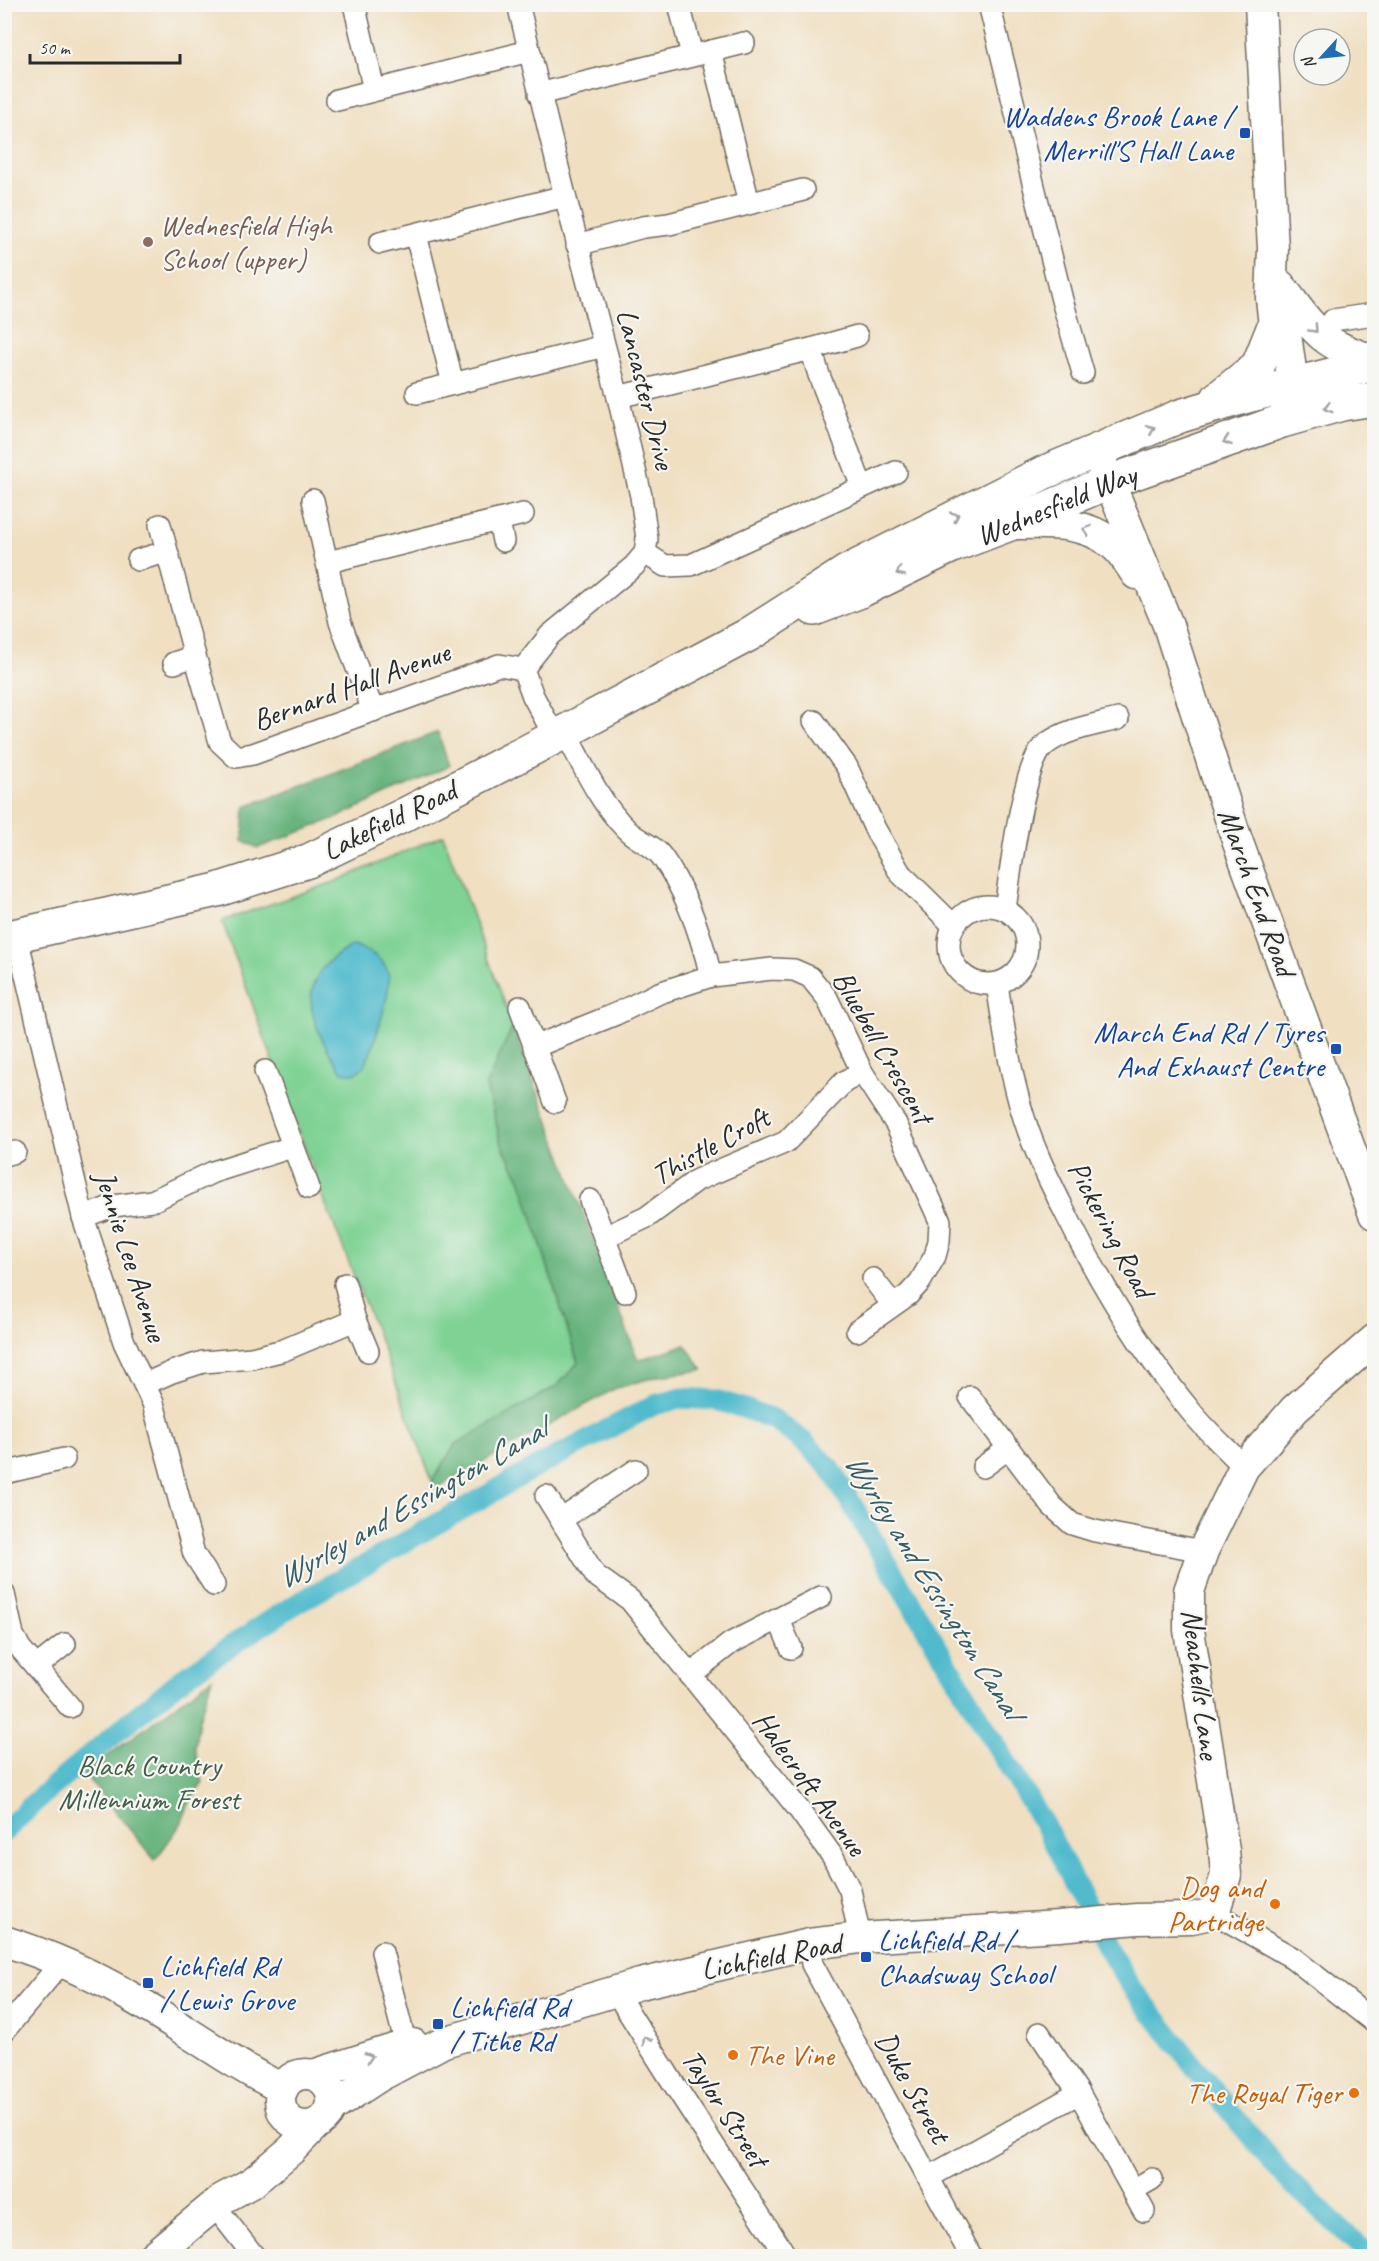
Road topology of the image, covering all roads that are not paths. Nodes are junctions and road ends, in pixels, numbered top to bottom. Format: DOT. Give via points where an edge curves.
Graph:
graph roads {
  1 [pos="354,4"];
  2 [pos="518,4"];
  3 [pos="679,4"];
  4 [pos="989,4"];
  5 [pos="1260,4"];
  6 [pos="744,43"];
  7 [pos="529,51"];
  8 [pos="702,53"];
  9 [pos="374,90"];
  10 [pos="540,94"];
  11 [pos="337,100"];
  12 [pos="803,190"];
  13 [pos="565,196"];
  14 [pos="749,202"];
  15 [pos="416,235"];
  16 [pos="380,243"];
  17 [pos="578,245"];
  18 [pos="1273,249"];
  19 [pos="1278,283"];
  20 [pos="1374,314"];
  21 [pos="1332,320"];
  22 [pos="1274,326"];
  23 [pos="857,336"];
  24 [pos="604,346"];
  25 [pos="811,349"];
  26 [pos="1085,360"];
  27 [pos="1374,362"];
  28 [pos="453,384"];
  29 [pos="1281,387"];
  30 [pos="417,393"];
  31 [pos="618,397"];
  32 [pos="1374,399"];
  33 [pos="1205,408"];
  34 [pos="1282,421"];
  35 [pos="1107,447"];
  36 [pos="896,472"];
  37 [pos="1119,479"];
  38 [pos="862,488"];
  39 [pos="313,500"];
  40 [pos="523,514"];
  41 [pos="1010,524"];
  42 [pos="160,525"];
  43 [pos="166,552"];
  44 [pos="645,553"];
  45 [pos="138,560"];
  46 [pos="328,562"];
  47 [pos="1156,600"];
  48 [pos="748,636"];
  49 [pos="195,656"];
  50 [pos="174,663"];
  51 [pos="523,669"];
  52 [pos="373,711"];
  53 [pos="1118,719"];
  54 [pos="814,721"];
  55 [pos="560,735"];
  56 [pos="1005,909"];
  57 [pos="954,926"];
  58 [pos="11,938"];
  59 [pos="711,976"];
  60 [pos="997,984"];
  61 [pos="520,1007"];
  62 [pos="534,1047"];
  63 [pos="265,1071"];
  64 [pos="862,1072"];
  65 [pos="555,1102"];
  66 [pos="292,1147"];
  67 [pos="309,1188"];
  68 [pos="1369,1189"];
  69 [pos="590,1200"];
  70 [pos="1374,1214"];
  71 [pos="83,1217"];
  72 [pos="605,1237"];
  73 [pos="873,1279"];
  74 [pos="345,1284"];
  75 [pos="625,1292"];
  76 [pos="893,1305"];
  77 [pos="355,1320"];
  78 [pos="857,1331"];
  79 [pos="1374,1340"];
  80 [pos="368,1351"];
  81 [pos="145,1384"];
  82 [pos="970,1397"];
  83 [pos="1009,1448"];
  84 [pos="63,1459"];
  85 [pos="983,1467"];
  86 [pos="1244,1467"];
  87 [pos="636,1470"];
  88 [pos="4,1473"];
  89 [pos="546,1496"];
  90 [pos="562,1519"];
  91 [pos="1203,1551"];
  92 [pos="214,1585"];
  93 [pos="4,1594"];
  94 [pos="821,1598"];
  95 [pos="779,1620"];
  96 [pos="65,1644"];
  97 [pos="791,1648"];
  98 [pos="36,1667"];
  99 [pos="690,1675"];
  100 [pos="70,1707"];
  101 [pos="1214,1913"];
  102 [pos="860,1938"];
  103 [pos="4,1941"];
  104 [pos="809,1944"];
  105 [pos="382,1952"];
  106 [pos="61,1963"];
  107 [pos="617,1990"];
  108 [pos="1374,2022"];
  109 [pos="4,2031"];
  110 [pos="1039,2033"];
  111 [pos="444,2042"];
  112 [pos="406,2045"];
  113 [pos="313,2075"];
  114 [pos="1079,2093"];
  115 [pos="284,2103"];
  116 [pos="324,2116"];
  117 [pos="929,2177"];
  118 [pos="1152,2179"];
  119 [pos="1133,2190"];
  120 [pos="218,2202"];
  121 [pos="1144,2211"];
  122 [pos="153,2256"];
  123 [pos="254,2256"];
  124 [pos="786,2256"];
  125 [pos="971,2256"];
  1 -- 9 [label="street"];
  2 -- 7 [label="street, Lancaster Drive"];
  3 -- 8 [label="street"];
  4 -- 26 [label="street" via="1062,300"];
  5 -- 18 [label="street"];
  6 -- 8 [label="street"];
  7 -- 9 [label="street"];
  7 -- 10 [label="street, Lancaster Drive"];
  8 -- 10 [label="street"];
  8 -- 14 [label="street"];
  9 -- 11 [label="street"];
  10 -- 13 [label="street, Lancaster Drive"];
  12 -- 14 [label="street"];
  13 -- 15 [label="street"];
  13 -- 17 [label="street, Lancaster Drive"];
  14 -- 17 [label="street"];
  15 -- 16 [label="street"];
  15 -- 28 [label="street"];
  17 -- 24 [label="street, Lancaster Drive"];
  18 -- 19 [label="street"];
  18 -- 22 [label="street"];
  19 -- 27 [label="street, one-way" via="1318,334 1349,353"];
  19 -- 29 [label="street"];
  20 -- 21 [label="street"];
  22 -- 29 [label="street"];
  22 -- 33 [label="main road" via="1258,366"];
  23 -- 25 [label="street"];
  24 -- 28 [label="street"];
  24 -- 31 [label="street, Lancaster Drive"];
  25 -- 31 [label="street"];
  25 -- 38 [label="street"];
  27 -- 29 [label="main road"];
  28 -- 30 [label="street"];
  29 -- 33 [label="main road"];
  29 -- 34 [label="street"];
  31 -- 44 [label="street, Lancaster Drive" via="641,496"];
  32 -- 34 [label="main road, Wednesfield Way, one-way"];
  35 -- 33 [label="main road, one-way"];
  34 -- 37 [label="main road, Wednesfield Way, one-way"];
  35 -- 37 [label="street"];
  48 -- 35 [label="main road, one-way" via="857,566 1043,473"];
  36 -- 38 [label="street"];
  37 -- 41 [label="main road, Wednesfield Way"];
  37 -- 47 [label="street" via="1149,537"];
  38 -- 44 [label="street" via="691,565 665,566"];
  39 -- 46 [label="street"];
  40 -- 46 [label="street" via="501,531"];
  47 -- 41 [label="street, March End Road, one-way" via="1113,544 1092,531 1050,524"];
  41 -- 48 [label="main road, Wednesfield Way, one-way"];
  42 -- 43 [label="street, Bernard Hall Avenue"];
  43 -- 45 [label="street"];
  43 -- 49 [label="street, Bernard Hall Avenue"];
  44 -- 51 [label="street" via="550,635"];
  46 -- 52 [label="street" via="340,622"];
  47 -- 68 [label="street, March End Road" via="1168,626 1237,840"];
  48 -- 55 [label="main road, Lakefield Road"];
  49 -- 50 [label="street"];
  49 -- 52 [label="street, Bernard Hall Avenue" via="220,742 236,757"];
  51 -- 52 [label="street, Bernard Hall Avenue" via="499,665"];
  51 -- 55 [label="street" via="533,696"];
  53 -- 56 [label="street" via="1063,734 1043,746 1027,779"];
  54 -- 57 [label="street" via="847,767 900,873"];
  55 -- 58 [label="main road, Lakefield Road" via="308,861 217,890"];
  55 -- 59 [label="street" via="603,802 627,831 661,855 688,906"];
  56 -- 57 [label="street" via="971,909"];
  56 -- 60 [label="street" via="1024,928 1028,941 1021,967"];
  57 -- 60 [label="street" via="949,948 957,970 977,983"];
  58 -- 71 [label="street, Jennie Lee Avenue"];
  59 -- 62 [label="street, Bluebell Crescent" via="659,993"];
  59 -- 64 [label="street, Bluebell Crescent" via="772,969 794,970 810,977 827,998"];
  60 -- 86 [label="street, Pickering Road" via="1007,1055 1024,1118 1074,1231 1144,1348 1194,1415"];
  61 -- 62 [label="street"];
  62 -- 65 [label="street"];
  63 -- 66 [label="street"];
  64 -- 72 [label="street, Thistle Croft" via="844,1082 786,1142 697,1180 647,1217"];
  64 -- 76 [label="street, Bluebell Crescent" via="896,1124 940,1221 939,1241 927,1273"];
  66 -- 67 [label="street"];
  66 -- 71 [label="street" via="213,1172 152,1201 112,1206"];
  68 -- 70 [label="street, March End Road"];
  69 -- 72 [label="street"];
  71 -- 81 [label="street, Jennie Lee Avenue" via="124,1342"];
  72 -- 75 [label="street"];
  73 -- 76 [label="street"];
  74 -- 77 [label="street"];
  76 -- 78 [label="street, Bluebell Crescent"];
  77 -- 80 [label="street"];
  77 -- 81 [label="street" via="284,1350 252,1358 203,1362"];
  79 -- 86 [label="street, Neachells Lane" via="1295,1409"];
  81 -- 92 [label="street, Jennie Lee Avenue" via="194,1554"];
  82 -- 83 [label="street"];
  83 -- 85 [label="street"];
  83 -- 91 [label="street" via="1052,1506 1072,1524"];
  84 -- 88 [label="street"];
  86 -- 91 [label="street, Neachells Lane"];
  87 -- 90 [label="street"];
  89 -- 90 [label="street, Halecroft Avenue"];
  90 -- 99 [label="street, Halecroft Avenue" via="595,1575 630,1600"];
  91 -- 101 [label="street, Neachells Lane" via="1189,1591 1189,1630 1224,1850 1226,1875"];
  93 -- 98 [label="street" via="13,1635"];
  94 -- 95 [label="street"];
  95 -- 97 [label="street"];
  95 -- 99 [label="street" via="731,1643"];
  96 -- 98 [label="street"];
  98 -- 100 [label="street"];
  99 -- 102 [label="street, Halecroft Avenue" via="833,1857 850,1890"];
  101 -- 102 [label="street, Lichfield Road" via="1192,1918"];
  101 -- 108 [label="street" via="1293,1958"];
  102 -- 104 [label="street, Lichfield Road"];
  103 -- 106 [label="street"];
  104 -- 107 [label="street, Lichfield Road"];
  104 -- 117 [label="street, Duke Street" via="812,1964"];
  105 -- 112 [label="street"];
  106 -- 109 [label="street"];
  106 -- 115 [label="street" via="136,2000 247,2072"];
  107 -- 111 [label="street, Lichfield Road"];
  124 -- 107 [label="street, Taylor Street, one-way"];
  110 -- 114 [label="street"];
  111 -- 112 [label="street, Lichfield Road"];
  111 -- 116 [label="street, Lichfield Road" via="380,2076"];
  113 -- 112 [label="street, Lichfield Road, one-way"];
  113 -- 115 [label="street" via="291,2079"];
  113 -- 116 [label="street" via="331,2091"];
  114 -- 117 [label="street"];
  114 -- 119 [label="street"];
  115 -- 116 [label="street" via="302,2125"];
  115 -- 120 [label="street" via="280,2134"];
  116 -- 120 [label="street, Lichfield Road" via="253,2182"];
  117 -- 125 [label="street, Duke Street"];
  118 -- 119 [label="street"];
  119 -- 121 [label="street"];
  120 -- 122 [label="street"];
  120 -- 123 [label="street"];
}
